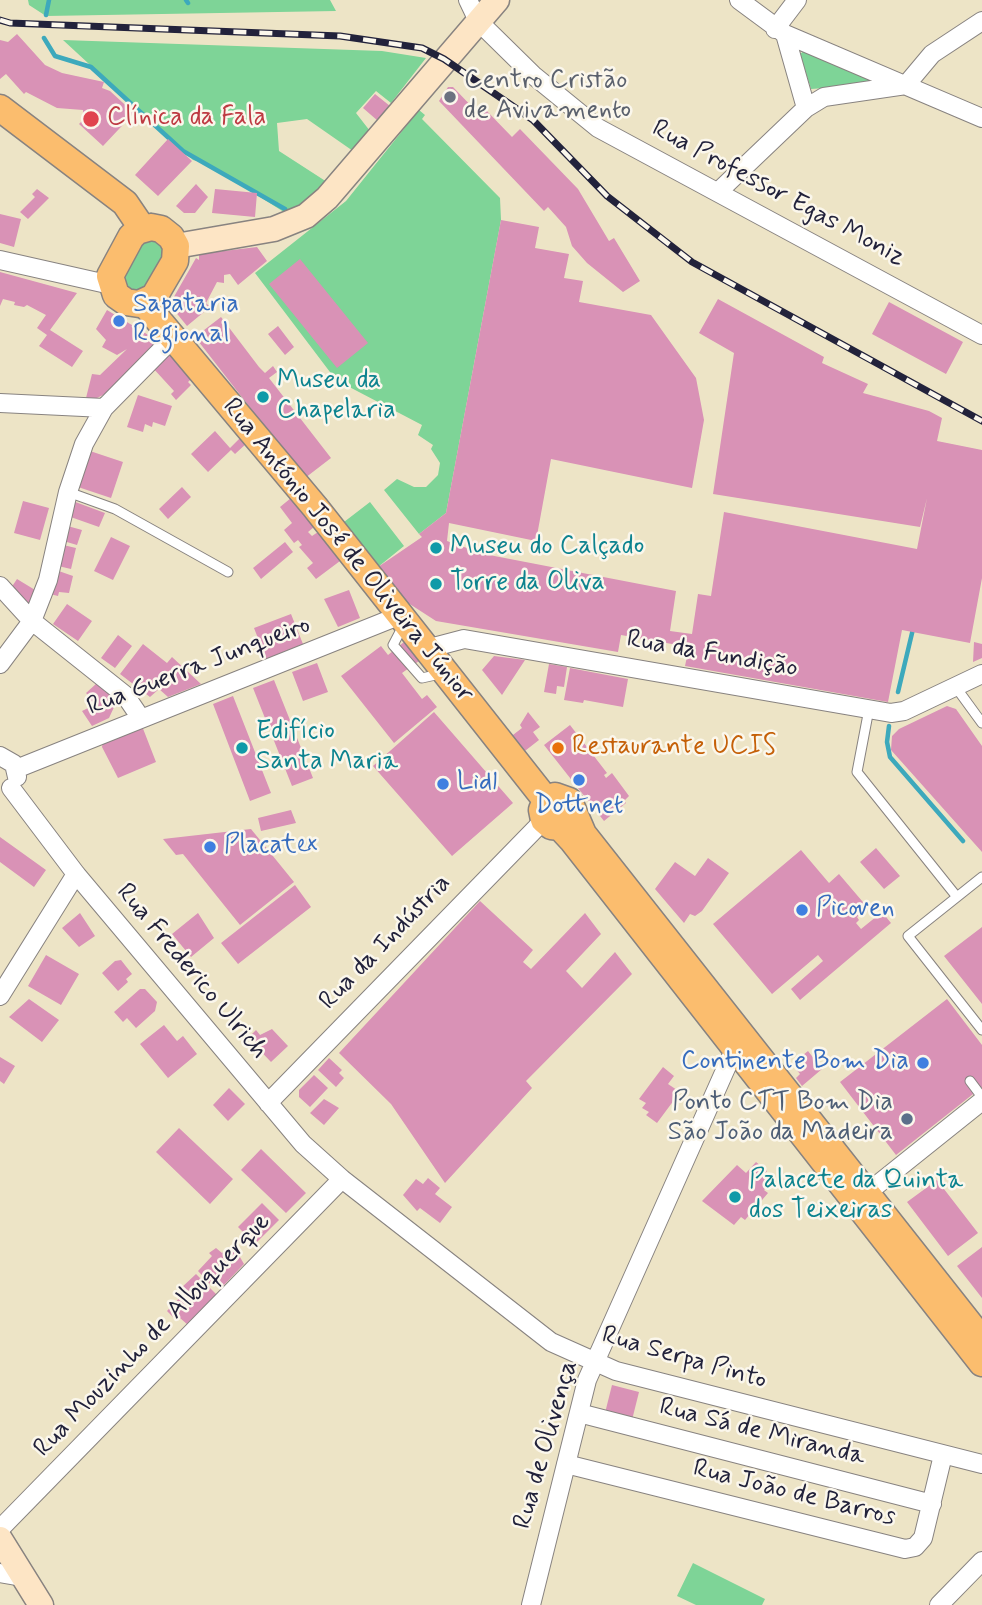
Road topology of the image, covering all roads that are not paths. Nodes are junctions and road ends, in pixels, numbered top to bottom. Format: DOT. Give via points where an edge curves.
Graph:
graph roads {
  1 [pos="498,0"];
  2 [pos="739,0"];
  3 [pos="797,0"];
  4 [pos="468,7"];
  5 [pos="982,20"];
  6 [pos="780,31"];
  7 [pos="906,85"];
  8 [pos="0,108"];
  9 [pos="806,108"];
  10 [pos="982,118"];
  11 [pos="719,191"];
  12 [pos="142,228"];
  13 [pos="176,246"];
  14 [pos="0,260"];
  15 [pos="111,285"];
  16 [pos="144,303"];
  17 [pos="980,330"];
  18 [pos="175,336"];
  19 [pos="0,402"];
  20 [pos="104,408"];
  21 [pos="68,492"];
  22 [pos="228,572"];
  23 [pos="0,586"];
  24 [pos="403,618"];
  25 [pos="32,621"];
  26 [pos="426,649"];
  27 [pos="0,663"];
  28 [pos="445,673"];
  29 [pos="982,674"];
  30 [pos="955,686"];
  31 [pos="869,709"];
  32 [pos="140,717"];
  33 [pos="982,723"];
  34 [pos="0,756"];
  35 [pos="16,769"];
  36 [pos="5,791"];
  37 [pos="556,816"];
  38 [pos="76,874"];
  39 [pos="982,877"];
  40 [pos="957,897"];
  41 [pos="0,996"];
  42 [pos="982,1030"];
  43 [pos="738,1041"];
  44 [pos="970,1081"];
  45 [pos="982,1099"];
  46 [pos="268,1103"];
  47 [pos="342,1179"];
  48 [pos="867,1193"];
  49 [pos="982,1340"];
  50 [pos="595,1363"];
  51 [pos="982,1363"];
  52 [pos="579,1413"];
  53 [pos="943,1455"];
  54 [pos="566,1464"];
  55 [pos="982,1464"];
  56 [pos="932,1503"];
  57 [pos="0,1529"];
  58 [pos="0,1539"];
  59 [pos="982,1561"];
  60 [pos="11,1575"];
  61 [pos="41,1605"];
  62 [pos="531,1605"];
  63 [pos="939,1605"];
  1 -- 4 [label="street"];
  2 -- 6 [label="street"];
  3 -- 6 [label="street"];
  4 -- 11 [label="street, Rua Professor Egas Moniz" via="533,75 598,128"];
  4 -- 13 [label="street" via="327,198 306,216 274,229"];
  5 -- 7 [label="street" via="932,54"];
  6 -- 7 [label="street"];
  6 -- 9 [label="street"];
  7 -- 9 [label="street" via="824,97"];
  7 -- 10 [label="street"];
  8 -- 12 [label="main road" via="125,203"];
  9 -- 11 [label="street"];
  11 -- 17 [label="street, Rua Professor Egas Moniz"];
  12 -- 13 [label="main road" via="161,229"];
  12 -- 15 [label="main road" via="131,237 110,276"];
  13 -- 16 [label="main road" via="175,261 153,298"];
  14 -- 15 [label="street, Rua António José de Oliveira Júnior"];
  15 -- 16 [label="main road, Rua António José de Oliveira Júnior" via="119,299"];
  16 -- 18 [label="main road, Rua António José de Oliveira Júnior"];
  18 -- 20 [label="street"];
  18 -- 24 [label="main road, Rua António José de Oliveira Júnior"];
  19 -- 20 [label="street"];
  20 -- 21 [label="street" via="84,444"];
  21 -- 22 [label="lane" via="116,509"];
  21 -- 25 [label="street" via="48,580"];
  23 -- 25 [label="street"];
  24 -- 26 [label="main road, Rua António José de Oliveira Júnior"];
  24 -- 28 [label="lane" via="393,645 422,678"];
  24 -- 32 [label="street, Rua Guerra Junqueiro"];
  25 -- 27 [label="street"];
  25 -- 32 [label="street" via="125,695"];
  26 -- 28 [label="main road, Rua António José de Oliveira Júnior"];
  26 -- 31 [label="street, Rua da Fundição" via="464,639"];
  28 -- 37 [label="main road, Rua António José de Oliveira Júnior"];
  29 -- 30 [label="street, Rua da Fundição"];
  30 -- 31 [label="street, Rua da Fundição" via="904,711"];
  30 -- 33 [label="lane"];
  31 -- 40 [label="lane" via="857,772"];
  32 -- 35 [label="street, Rua Guerra Junqueiro"];
  34 -- 35 [label="street"];
  35 -- 36 [label="street" via="16,779"];
  36 -- 38 [label="street, Rua Frederico Ulrich"];
  37 -- 43 [label="main road, Rua António José de Oliveira Júnior" via="583,834"];
  37 -- 46 [label="street, Rua da Indústria"];
  38 -- 41 [label="street"];
  38 -- 46 [label="street, Rua Frederico Ulrich"];
  39 -- 40 [label="lane"];
  40 -- 42 [label="lane" via="908,936"];
  43 -- 48 [label="main road, Rua António José de Oliveira Júnior"];
  43 -- 50 [label="street, Rua de Olivença"];
  43 -- 51 [label="main road, Rua António José de Oliveira Júnior"];
  44 -- 45 [label="lane"];
  45 -- 48 [label="street"];
  46 -- 47 [label="street, Rua Frederico Ulrich" via="303,1144"];
  47 -- 50 [label="street, Rua Serpa Pinto" via="551,1342"];
  47 -- 57 [label="street, Rua Mouzinho de Albuquerque"];
  48 -- 49 [label="main road, Rua António José de Oliveira Júnior"];
  50 -- 52 [label="street, Rua de Olivença"];
  50 -- 53 [label="street, Rua Serpa Pinto"];
  52 -- 54 [label="street, Rua de Olivença"];
  52 -- 56 [label="street, Rua Sá de Miranda"];
  53 -- 55 [label="street, Rua Serpa Pinto"];
  53 -- 56 [label="street, Rua João de Barros"];
  54 -- 56 [label="street, Rua João de Barros" via="905,1549 915,1547 923,1538"];
  54 -- 62 [label="street, Rua de Olivença"];
  58 -- 60 [label="street"];
  59 -- 63 [label="street"];
  60 -- 61 [label="street"];
}
